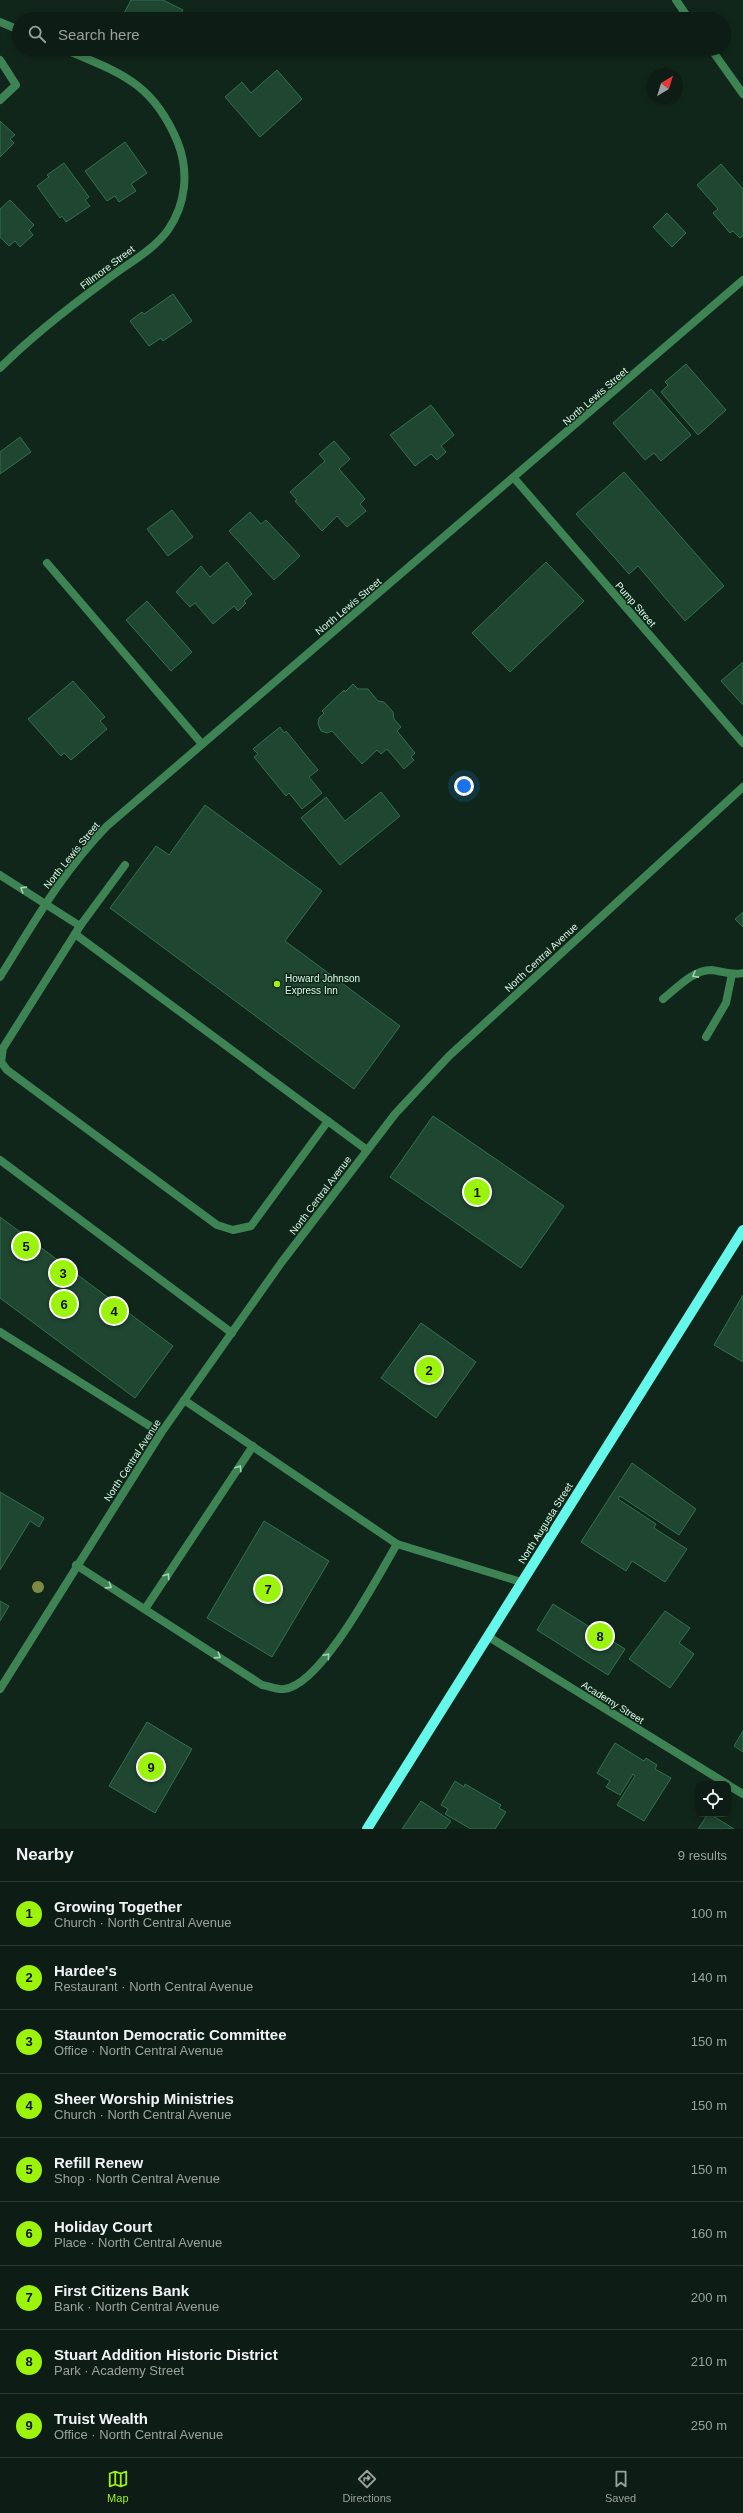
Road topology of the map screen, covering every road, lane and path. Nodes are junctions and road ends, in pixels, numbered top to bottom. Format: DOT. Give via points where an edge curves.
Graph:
graph roads {
  1 [pos="676,0"];
  2 [pos="685,12"];
  3 [pos="0,22"];
  4 [pos="12,27"];
  5 [pos="81,56"];
  6 [pos="716,56"];
  7 [pos="0,60"];
  8 [pos="743,94"];
  9 [pos="0,100"];
  10 [pos="743,280"];
  11 [pos="0,368"];
  12 [pos="514,478"];
  13 [pos="47,563"];
  14 [pos="743,743"];
  15 [pos="202,744"];
  16 [pos="743,787"];
  17 [pos="126,865"];
  18 [pos="0,875"];
  19 [pos="45,903"];
  20 [pos="80,926"];
  21 [pos="75,934"];
  22 [pos="743,973"];
  23 [pos="732,974"];
  24 [pos="0,976"];
  25 [pos="663,999"];
  26 [pos="706,1037"];
  27 [pos="328,1121"];
  28 [pos="367,1150"];
  29 [pos="0,1160"];
  30 [pos="741,1235"];
  31 [pos="0,1332"];
  32 [pos="232,1333"];
  33 [pos="184,1400"];
  34 [pos="161,1433"];
  35 [pos="253,1446"];
  36 [pos="397,1544"];
  37 [pos="76,1565"];
  38 [pos="521,1582"];
  39 [pos="145,1609"];
  40 [pos="489,1637"];
  41 [pos="0,1689"];
  42 [pos="722,1781"];
  43 [pos="731,1786"];
  44 [pos="743,1794"];
  45 [pos="367,1829"];
  1 -- 2 [label="street"];
  3 -- 4 [label="street"];
  5 -- 11 [label="street, Fillmore Street" via="116,71 144,90 165,115 183,158 185,182 182,201 167,231 154,244 21,347"];
  6 -- 8 [label="street"];
  7 -- 9 [label="street" via="16,85"];
  10 -- 12 [label="street, North Lewis Street"];
  12 -- 14 [label="street, Pump Street"];
  12 -- 15 [label="street, North Lewis Street"];
  13 -- 15 [label="street"];
  15 -- 19 [label="street, North Lewis Street" via="98,834"];
  16 -- 28 [label="street, North Central Avenue" via="449,1056 394,1114"];
  17 -- 20 [label="street"];
  19 -- 18 [label="street, one-way"];
  19 -- 20 [label="street"];
  19 -- 24 [label="street, North Lewis Street"];
  20 -- 21 [label="street"];
  21 -- 27 [label="street"];
  21 -- 27 [label="street" via="3,1048 1,1062 13,1075 217,1225 233,1230 251,1226"];
  22 -- 23 [label="street"];
  23 -- 25 [label="street, one-way" via="711,970 696,973"];
  23 -- 26 [label="street" via="726,1003"];
  27 -- 28 [label="street"];
  28 -- 32 [label="street, North Central Avenue" via="281,1263"];
  29 -- 32 [label="street"];
  30 -- 38 [label="main road, North Augusta Street"];
  31 -- 34 [label="street"];
  32 -- 33 [label="street, North Central Avenue"];
  33 -- 34 [label="street, North Central Avenue"];
  33 -- 35 [label="street"];
  34 -- 37 [label="street, North Central Avenue"];
  35 -- 36 [label="street"];
  39 -- 35 [label="street, one-way"];
  36 -- 38 [label="street"];
  39 -- 36 [label="street, one-way" via="262,1685 284,1689 303,1681 329,1654"];
  37 -- 39 [label="street, one-way"];
  37 -- 41 [label="street, North Central Avenue"];
  38 -- 40 [label="main road, North Augusta Street"];
  40 -- 42 [label="street, Academy Street"];
  40 -- 45 [label="main road, North Augusta Street"];
  43 -- 44 [label="street, Academy Street"];
}
